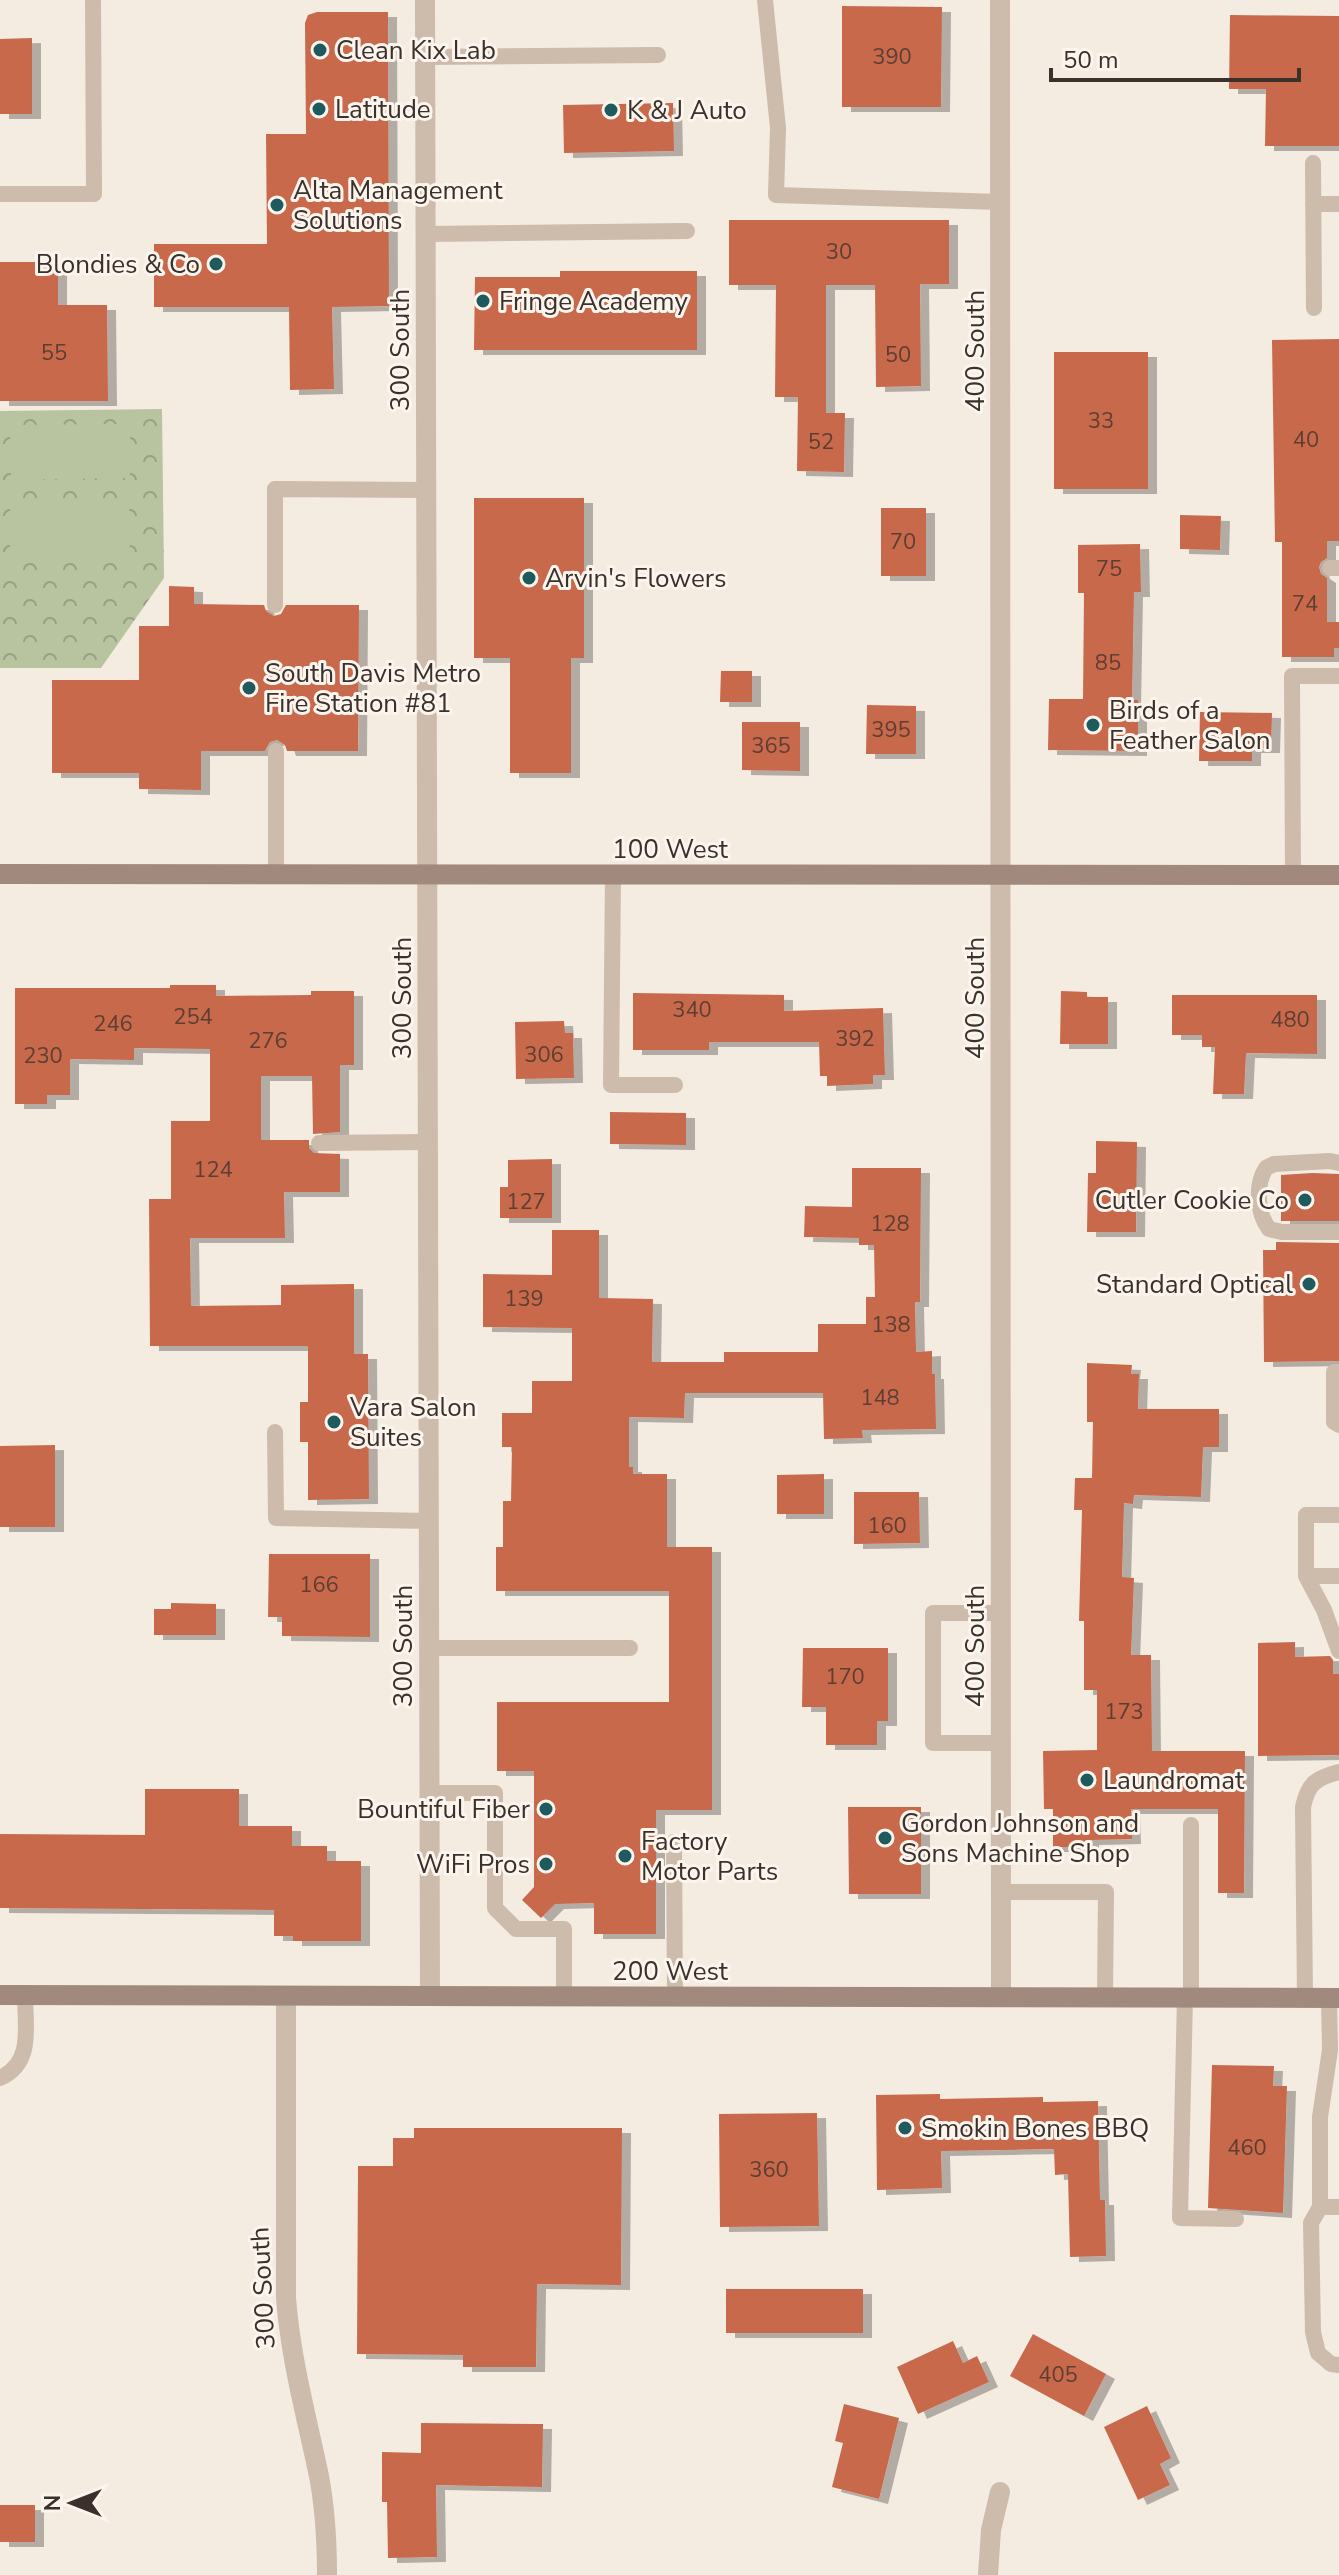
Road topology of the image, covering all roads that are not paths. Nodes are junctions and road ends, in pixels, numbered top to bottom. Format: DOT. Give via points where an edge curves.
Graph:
graph roads {
  1 [pos="93,0"];
  2 [pos="425,0"];
  3 [pos="765,0"];
  4 [pos="1000,0"];
  5 [pos="658,55"];
  6 [pos="426,57"];
  7 [pos="1313,163"];
  8 [pos="0,194"];
  9 [pos="1000,202"];
  10 [pos="1313,204"];
  11 [pos="1339,204"];
  12 [pos="687,231"];
  13 [pos="426,234"];
  14 [pos="1314,308"];
  15 [pos="426,490"];
  16 [pos="275,605"];
  17 [pos="1339,676"];
  18 [pos="276,751"];
  19 [pos="0,874"];
  20 [pos="276,874"];
  21 [pos="427,874"];
  22 [pos="613,875"];
  23 [pos="1001,875"];
  24 [pos="1293,875"];
  25 [pos="1339,875"];
  26 [pos="675,1085"];
  27 [pos="428,1142"];
  28 [pos="319,1143"];
  29 [pos="1339,1163"];
  30 [pos="1339,1232"];
  31 [pos="1339,1372"];
  32 [pos="1339,1425"];
  33 [pos="275,1432"];
  34 [pos="1339,1515"];
  35 [pos="428,1521"];
  36 [pos="1306,1576"];
  37 [pos="1339,1576"];
  38 [pos="1001,1613"];
  39 [pos="429,1648"];
  40 [pos="630,1648"];
  41 [pos="1339,1651"];
  42 [pos="1001,1743"];
  43 [pos="1339,1772"];
  44 [pos="429,1793"];
  45 [pos="1191,1825"];
  46 [pos="674,1842"];
  47 [pos="1001,1892"];
  48 [pos="0,1995"];
  49 [pos="25,1995"];
  50 [pos="286,1996"];
  51 [pos="430,1996"];
  52 [pos="564,1996"];
  53 [pos="675,1997"];
  54 [pos="1001,1997"];
  55 [pos="1105,1997"];
  56 [pos="1188,1997"];
  57 [pos="1305,1998"];
  58 [pos="1334,1998"];
  59 [pos="0,2078"];
  60 [pos="1320,2207"];
  61 [pos="1339,2207"];
  62 [pos="1236,2219"];
  63 [pos="1339,2365"];
  64 [pos="1000,2492"];
  65 [pos="327,2575"];
  66 [pos="988,2575"];
  1 -- 8 [label="lane" via="94,194"];
  2 -- 6 [label="street, 300 South"];
  3 -- 9 [label="lane" via="778,128 776,195"];
  4 -- 9 [label="street, 400 South"];
  5 -- 6 [label="lane"];
  6 -- 13 [label="street, 300 South"];
  7 -- 10 [label="lane"];
  9 -- 23 [label="street, 400 South"];
  10 -- 11 [label="lane"];
  10 -- 14 [label="lane"];
  12 -- 13 [label="lane"];
  13 -- 15 [label="street, 300 South"];
  15 -- 16 [label="lane" via="275,489"];
  15 -- 21 [label="street, 300 South"];
  17 -- 24 [label="lane" via="1292,676"];
  18 -- 20 [label="lane"];
  19 -- 20 [label="street, 100 West"];
  20 -- 21 [label="street, 100 West"];
  21 -- 22 [label="street, 100 West"];
  21 -- 27 [label="street, 300 South"];
  22 -- 23 [label="street, 100 West"];
  22 -- 26 [label="lane" via="611,1085"];
  23 -- 24 [label="street, 100 West"];
  23 -- 38 [label="street, 400 South"];
  24 -- 25 [label="street, 100 West"];
  27 -- 28 [label="lane"];
  27 -- 35 [label="street, 300 South"];
  29 -- 30 [label="lane" via="1274,1164 1259,1183 1262,1216 1269,1229"];
  31 -- 32 [label="lane" via="1334,1372 1334,1422"];
  33 -- 35 [label="lane" via="276,1518"];
  34 -- 36 [label="lane" via="1306,1515"];
  35 -- 39 [label="street, 300 South"];
  36 -- 37 [label="lane"];
  36 -- 41 [label="lane"];
  38 -- 42 [label="street, 400 South"];
  38 -- 42 [label="lane" via="933,1613 933,1743"];
  39 -- 40 [label="lane"];
  39 -- 44 [label="street, 300 South"];
  42 -- 47 [label="street, 400 South"];
  43 -- 57 [label="lane" via="1322,1776 1307,1789 1303,1807"];
  44 -- 51 [label="street, 300 South"];
  44 -- 52 [label="lane" via="495,1793 495,1908 516,1929 564,1929"];
  45 -- 56 [label="lane"];
  46 -- 53 [label="lane"];
  47 -- 54 [label="street, 400 South"];
  47 -- 55 [label="lane" via="1106,1892"];
  48 -- 49 [label="street, 200 West"];
  49 -- 50 [label="street, 200 West"];
  49 -- 59 [label="lane" via="26,2047 20,2063"];
  50 -- 51 [label="street, 200 West"];
  50 -- 65 [label="street, 300 South" via="289,2345 319,2478"];
  51 -- 52 [label="street, 200 West"];
  52 -- 53 [label="street, 200 West"];
  53 -- 54 [label="street, 200 West"];
  54 -- 55 [label="street, 200 West"];
  55 -- 56 [label="street, 200 West"];
  56 -- 57 [label="street, 200 West"];
  56 -- 62 [label="lane" via="1180,2218"];
  57 -- 58 [label="street, 200 West"];
  58 -- 60 [label="lane" via="1320,2117"];
  60 -- 61 [label="lane"];
  60 -- 63 [label="lane" via="1311,2223 1313,2332 1318,2353"];
  64 -- 66 [label="street"];
}
